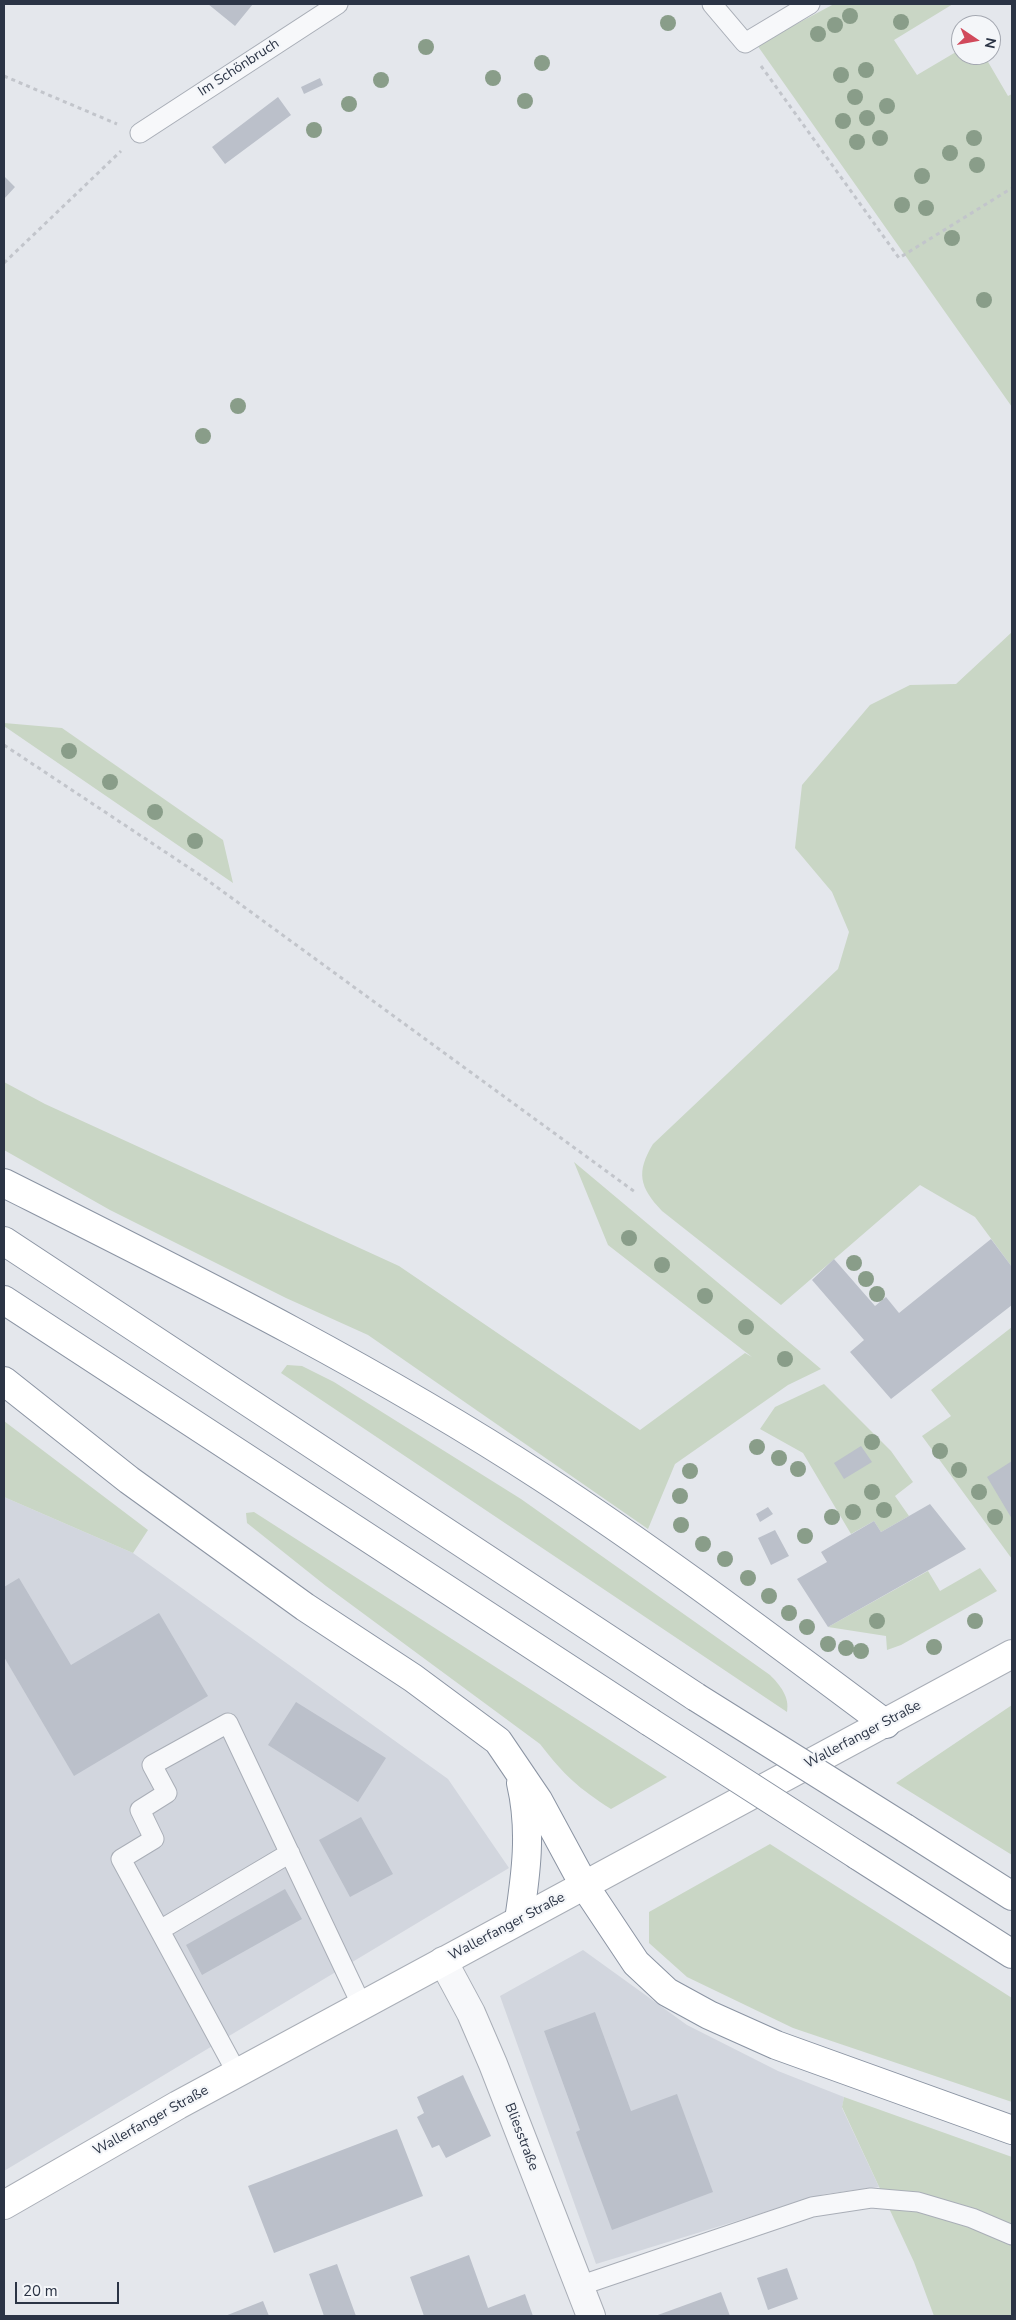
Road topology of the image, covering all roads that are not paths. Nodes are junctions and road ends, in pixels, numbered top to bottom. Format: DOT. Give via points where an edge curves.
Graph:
graph roads {
  1 [pos="338,4"];
  2 [pos="712,4"];
  3 [pos="810,4"];
  4 [pos="140,133"];
  5 [pos="4,1183"];
  6 [pos="4,1242"];
  7 [pos="4,1300"];
  8 [pos="4,1381"];
  9 [pos="1012,1654"];
  10 [pos="886,1724"];
  11 [pos="518,1770"];
  12 [pos="290,1853"];
  13 [pos="584,1885"];
  14 [pos="1012,1896"];
  15 [pos="519,1920"];
  16 [pos="160,1930"];
  17 [pos="1012,1954"];
  18 [pos="443,1961"];
  19 [pos="362,2006"];
  20 [pos="237,2073"];
  21 [pos="1012,2130"];
  22 [pos="4,2205"];
  23 [pos="1012,2235"];
  24 [pos="580,2286"];
  25 [pos="591,2316"];
  1 -- 4 [label="lane, Im Schönbruch"];
  2 -- 3 [label="lane" via="745,43"];
  5 -- 10 [label="main road" via="291,1329 437,1412 543,1478 661,1558"];
  6 -- 14 [label="main road, bridge" via="696,1697"];
  7 -- 17 [label="main road, bridge"];
  8 -- 11 [label="main road" via="169,1509 305,1607 476,1723 498,1741"];
  9 -- 10 [label="main road, Wallerfanger Straße"];
  10 -- 13 [label="main road, Wallerfanger Straße"];
  11 -- 13 [label="main road"];
  11 -- 15 [label="main road" via="528,1826 528,1865"];
  12 -- 16 [label="lane"];
  12 -- 16 [label="lane" via="228,1723 152,1765 167,1793 140,1810 154,1839 121,1859"];
  12 -- 19 [label="lane"];
  13 -- 15 [label="main road, Wallerfanger Straße"];
  13 -- 21 [label="main road" via="636,1963 667,1992 776,2045"];
  15 -- 18 [label="main road, Wallerfanger Straße"];
  16 -- 20 [label="lane"];
  18 -- 19 [label="main road, Wallerfanger Straße"];
  18 -- 24 [label="street, Bliesstraße" via="493,2064"];
  19 -- 20 [label="main road, Wallerfanger Straße"];
  20 -- 22 [label="main road, Wallerfanger Straße"];
  23 -- 24 [label="lane" via="972,2218 918,2202 871,2198 812,2207"];
  24 -- 25 [label="street, Bliesstraße"];
}
